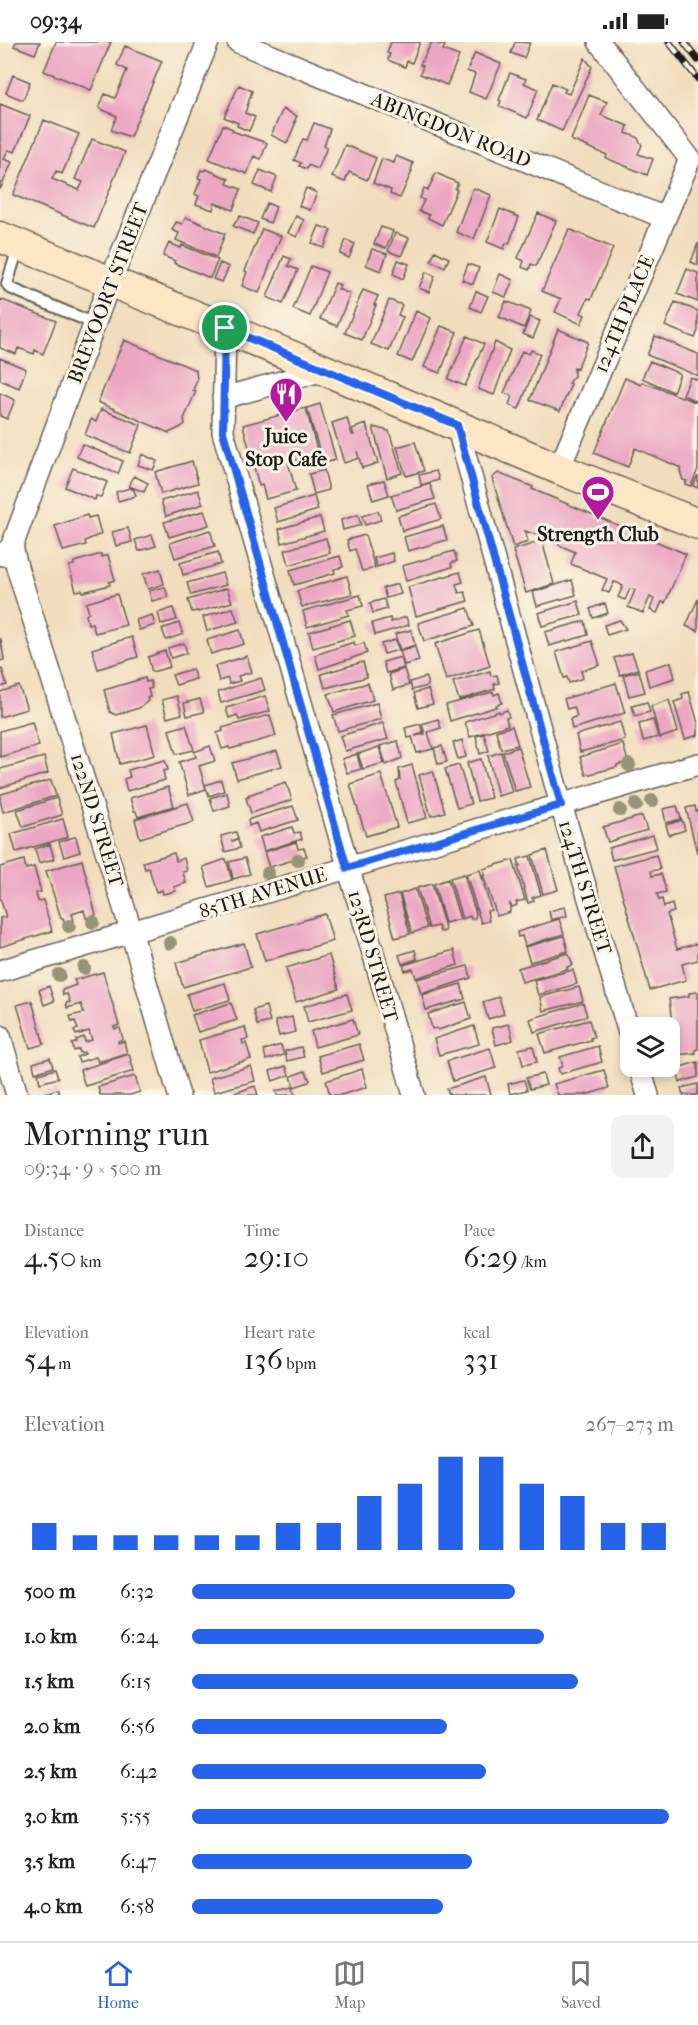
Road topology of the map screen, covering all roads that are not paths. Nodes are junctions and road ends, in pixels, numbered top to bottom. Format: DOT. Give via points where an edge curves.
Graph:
graph roads {
  1 [pos="208,42"];
  2 [pos="238,42"];
  3 [pos="599,42"];
  4 [pos="664,218"];
  5 [pos="9,241"];
  6 [pos="110,282"];
  7 [pos="95,324"];
  8 [pos="225,328"];
  9 [pos="324,370"];
  10 [pos="223,398"];
  11 [pos="457,425"];
  12 [pos="559,469"];
  13 [pos="698,524"];
  14 [pos="6,552"];
  15 [pos="698,764"];
  16 [pos="561,805"];
  17 [pos="347,868"];
  18 [pos="131,932"];
  19 [pos="0,970"];
  20 [pos="624,1017"];
  21 [pos="0,1036"];
  22 [pos="642,1077"];
  23 [pos="17,1095"];
  24 [pos="179,1095"];
  25 [pos="414,1095"];
  26 [pos="648,1095"];
  1 -- 6 [label="street, BREVOORT STREET"];
  2 -- 4 [label="street, ABINGDON ROAD"];
  3 -- 4 [label="street, 124TH PLACE" via="690,159"];
  4 -- 12 [label="street, 124TH PLACE"];
  5 -- 6 [label="main road"];
  5 -- 7 [label="lane" via="10,288"];
  6 -- 7 [label="street, BREVOORT STREET"];
  6 -- 8 [label="main road"];
  7 -- 14 [label="street, BREVOORT STREET"];
  8 -- 9 [label="main road"];
  8 -- 10 [label="street, 123RD STREET"];
  9 -- 10 [label="street"];
  9 -- 11 [label="main road"];
  10 -- 17 [label="street, 123RD STREET" via="223,432"];
  11 -- 12 [label="main road"];
  11 -- 16 [label="street, 124TH STREET"];
  12 -- 13 [label="main road"];
  14 -- 18 [label="street, 122ND STREET" via="17,567"];
  15 -- 16 [label="street, 85TH AVENUE"];
  16 -- 17 [label="street, 85TH AVENUE"];
  16 -- 20 [label="street, 124TH STREET"];
  17 -- 18 [label="street, 85TH AVENUE"];
  17 -- 25 [label="street, 123RD STREET"];
  18 -- 19 [label="street, 85TH AVENUE"];
  18 -- 24 [label="street, 122ND STREET"];
  21 -- 23 [label="street"];
  22 -- 26 [label="street"];
}
